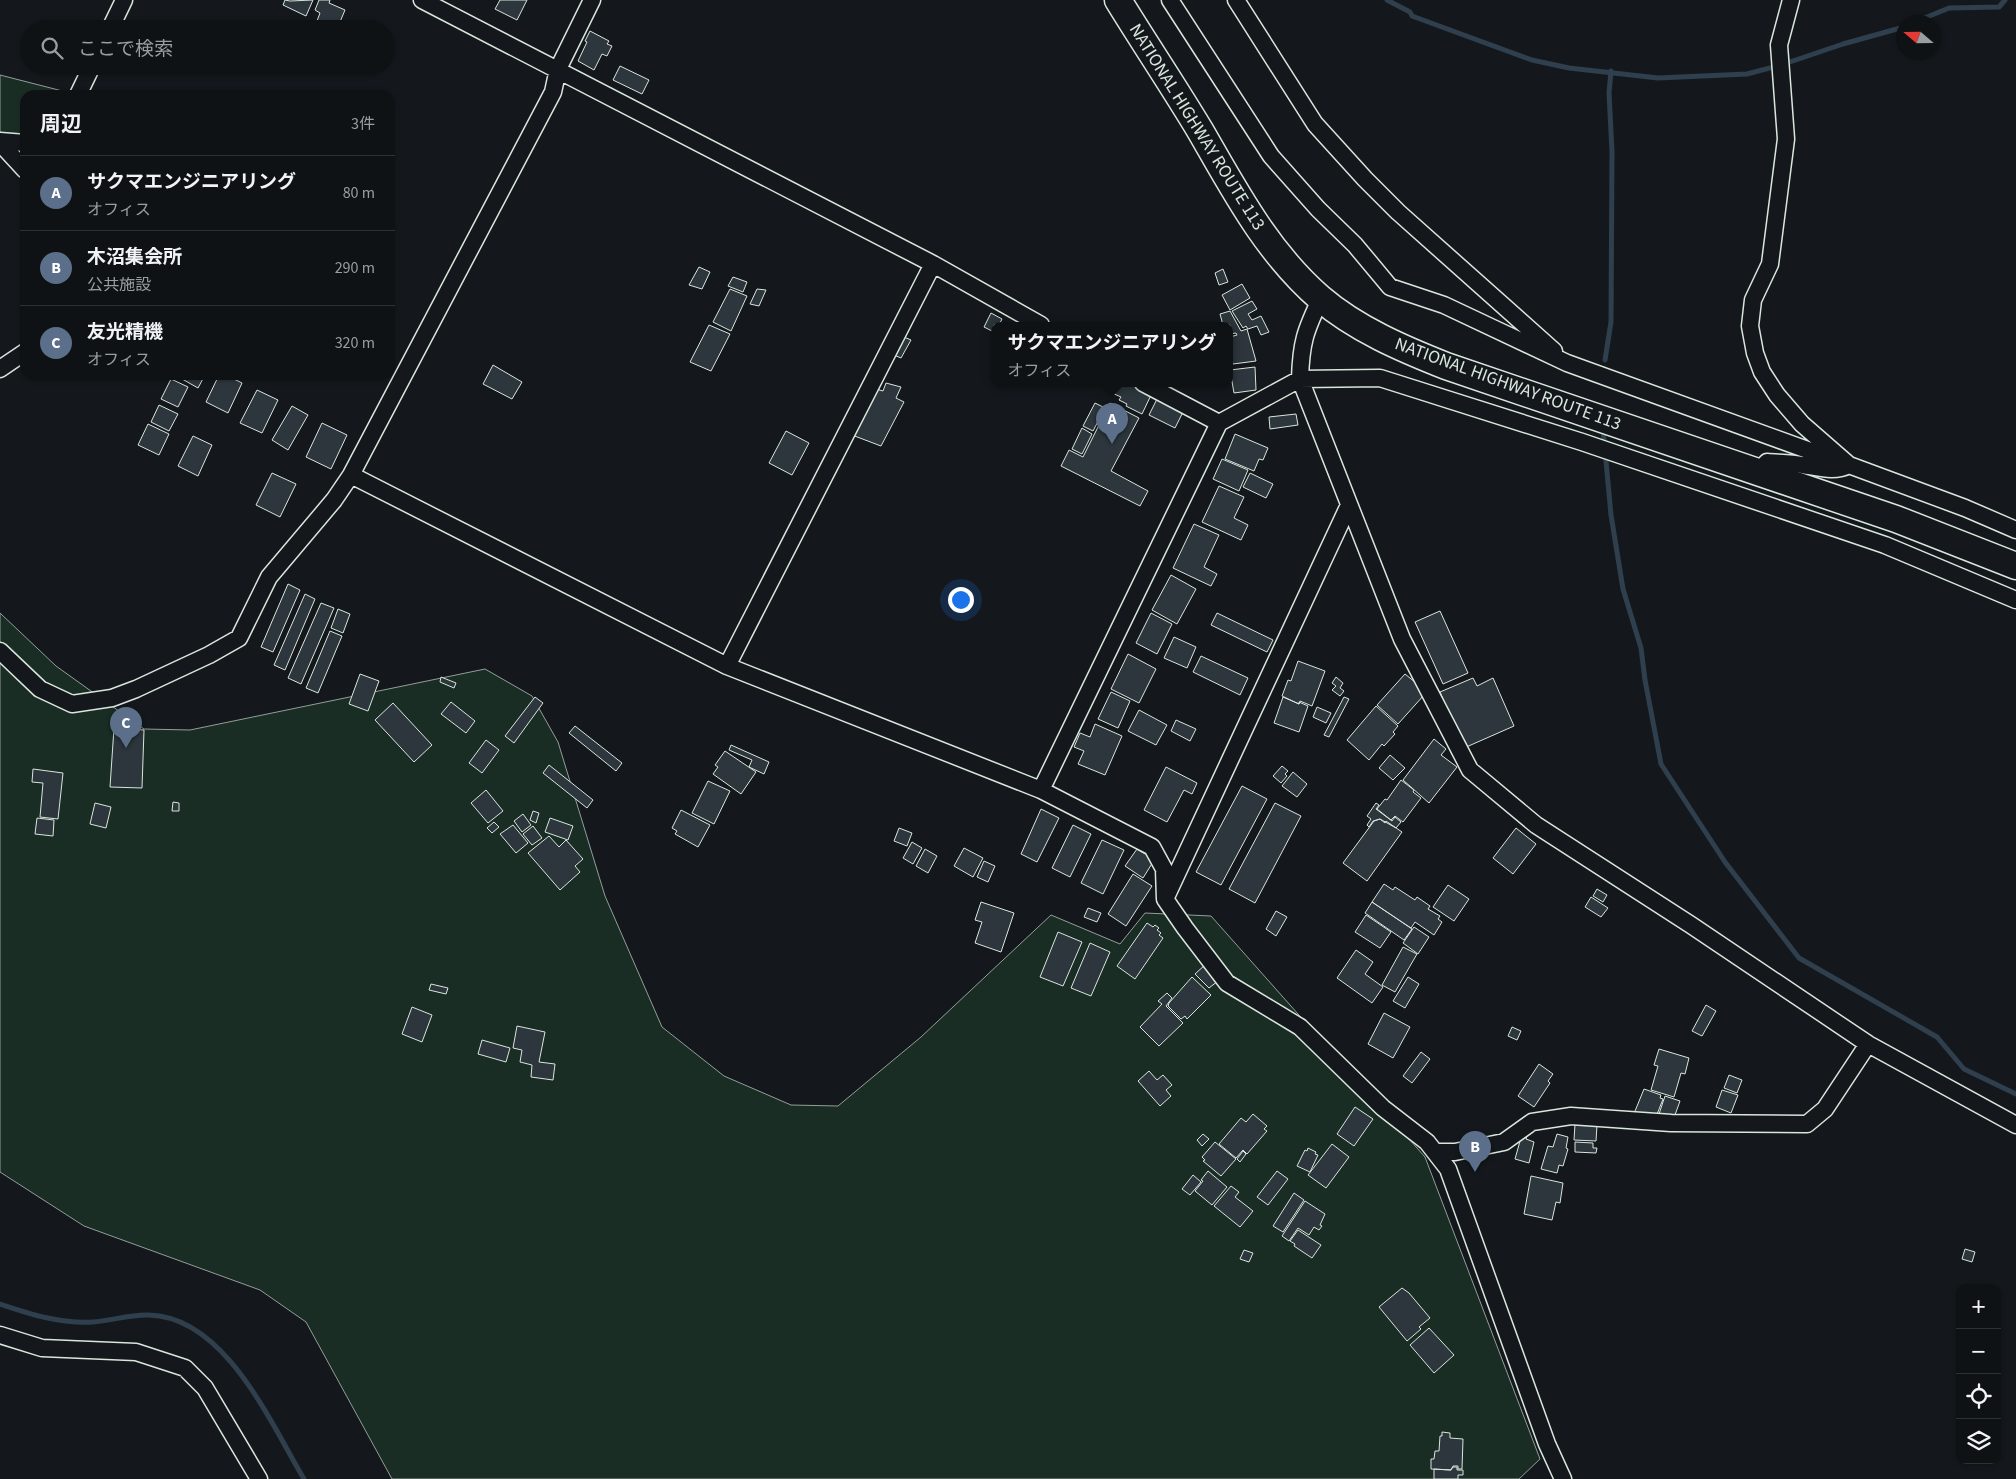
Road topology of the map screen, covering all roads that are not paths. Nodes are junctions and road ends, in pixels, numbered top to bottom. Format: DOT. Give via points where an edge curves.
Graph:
graph roads {
  1 [pos="124,0"];
  2 [pos="422,0"];
  3 [pos="592,0"];
  4 [pos="1118,0"];
  5 [pos="1170,0"];
  6 [pos="1236,0"];
  7 [pos="1791,0"];
  8 [pos="114,20"];
  9 [pos="558,69"];
  10 [pos="88,75"];
  11 [pos="80,90"];
  12 [pos="0,142"];
  13 [pos="20,143"];
  14 [pos="20,164"];
  15 [pos="933,264"];
  16 [pos="1321,298"];
  17 [pos="1036,322"];
  18 [pos="20,355"];
  19 [pos="1567,363"];
  20 [pos="0,369"];
  21 [pos="1300,379"];
  22 [pos="1151,387"];
  23 [pos="1219,423"];
  24 [pos="1849,465"];
  25 [pos="1758,472"];
  26 [pos="351,475"];
  27 [pos="1349,505"];
  28 [pos="2016,530"];
  29 [pos="2016,566"];
  30 [pos="2016,600"];
  31 [pos="0,651"];
  32 [pos="727,666"];
  33 [pos="1041,790"];
  34 [pos="1165,899"];
  35 [pos="1868,1044"];
  36 [pos="2016,1125"];
  37 [pos="1436,1152"];
  38 [pos="0,1335"];
  39 [pos="260,1479"];
  40 [pos="1562,1479"];
  1 -- 8 [label="street"];
  2 -- 9 [label="street"];
  3 -- 9 [label="street"];
  4 -- 16 [label="highway, NATIONAL HIGHWAY ROUTE 113" via="1271,246"];
  5 -- 19 [label="street" via="1271,156 1390,287 1444,305"];
  6 -- 19 [label="street" via="1316,124 1365,179"];
  7 -- 24 [label="street" via="1778,44 1786,139 1770,264 1753,300 1750,326 1762,372 1777,396 1802,424"];
  9 -- 15 [label="street"];
  9 -- 26 [label="street" via="553,92"];
  10 -- 11 [label="street"];
  12 -- 13 [label="street"];
  12 -- 14 [label="street"];
  15 -- 17 [label="street"];
  15 -- 32 [label="street"];
  16 -- 21 [label="street" via="1306,329"];
  16 -- 25 [label="highway, NATIONAL HIGHWAY ROUTE 113" via="1385,340 1446,366"];
  18 -- 20 [label="street"];
  19 -- 24 [label="street"];
  21 -- 23 [label="street"];
  21 -- 27 [label="street"];
  21 -- 30 [label="street" via="1380,378 1885,545"];
  22 -- 23 [label="street"];
  23 -- 33 [label="street"];
  24 -- 25 [label="street" via="1832,470 1767,462"];
  24 -- 28 [label="street"];
  25 -- 29 [label="highway, NATIONAL HIGHWAY ROUTE 113" via="1896,519"];
  26 -- 31 [label="street" via="269,577 239,638 209,655 120,695 72,704 40,689"];
  26 -- 32 [label="street"];
  27 -- 34 [label="street"];
  27 -- 35 [label="street" via="1402,639 1470,770 1536,825"];
  32 -- 33 [label="street"];
  33 -- 34 [label="street" via="1152,847 1164,869"];
  34 -- 37 [label="street" via="1227,983 1300,1027 1383,1108 1428,1142"];
  35 -- 36 [label="street"];
  35 -- 37 [label="street" via="1825,1109 1807,1124 1671,1123 1571,1116 1532,1122 1504,1142 1455,1152"];
  37 -- 40 [label="street" via="1448,1169"];
  38 -- 39 [label="street" via="42,1348 136,1352 185,1368 206,1388"];
}
